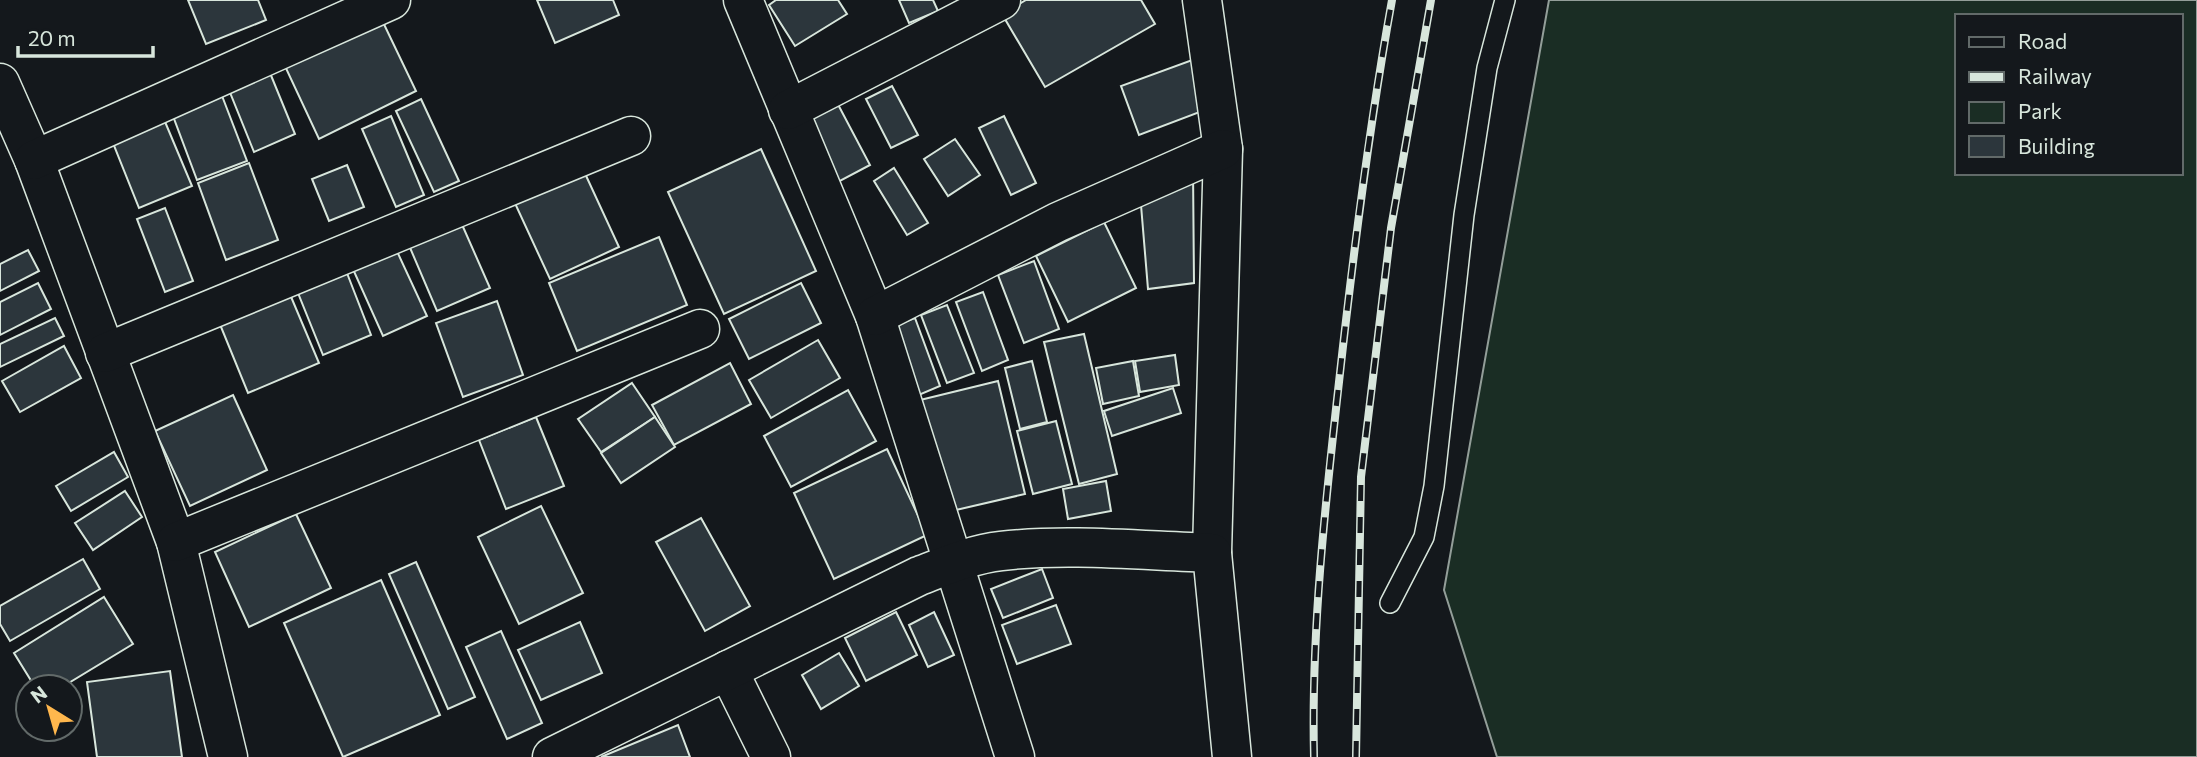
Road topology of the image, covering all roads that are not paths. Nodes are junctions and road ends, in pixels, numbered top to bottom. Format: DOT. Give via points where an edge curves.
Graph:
graph roads {
  1 [pos="391,0"];
  2 [pos="743,0"];
  3 [pos="1001,0"];
  4 [pos="1202,0"];
  5 [pos="1504,0"];
  6 [pos="0,83"];
  7 [pos="789,110"];
  8 [pos="631,136"];
  9 [pos="1223,149"];
  10 [pos="34,160"];
  11 [pos="875,316"];
  12 [pos="700,329"];
  13 [pos="105,353"];
  14 [pos="176,542"];
  15 [pos="1212,553"];
  16 [pos="954,562"];
  17 [pos="1390,603"];
  18 [pos="728,670"];
  19 [pos="560,755"];
  20 [pos="228,757"];
  21 [pos="771,757"];
  22 [pos="1015,757"];
  23 [pos="1231,757"];
  1 -- 10 [label="street"];
  2 -- 7 [label="street"];
  3 -- 7 [label="street"];
  4 -- 9 [label="street"];
  5 -- 17 [label="lane" via="1466,202 1434,486 1424,537"];
  6 -- 10 [label="street"];
  7 -- 11 [label="street"];
  8 -- 13 [label="street"];
  9 -- 11 [label="street" via="1058,222"];
  9 -- 15 [label="street"];
  10 -- 13 [label="street"];
  11 -- 16 [label="street"];
  12 -- 14 [label="street"];
  13 -- 14 [label="street"];
  14 -- 20 [label="street"];
  15 -- 16 [label="street" via="1000,551"];
  15 -- 23 [label="street"];
  16 -- 18 [label="street"];
  16 -- 22 [label="street"];
  18 -- 19 [label="street"];
  18 -- 21 [label="street"];
}
